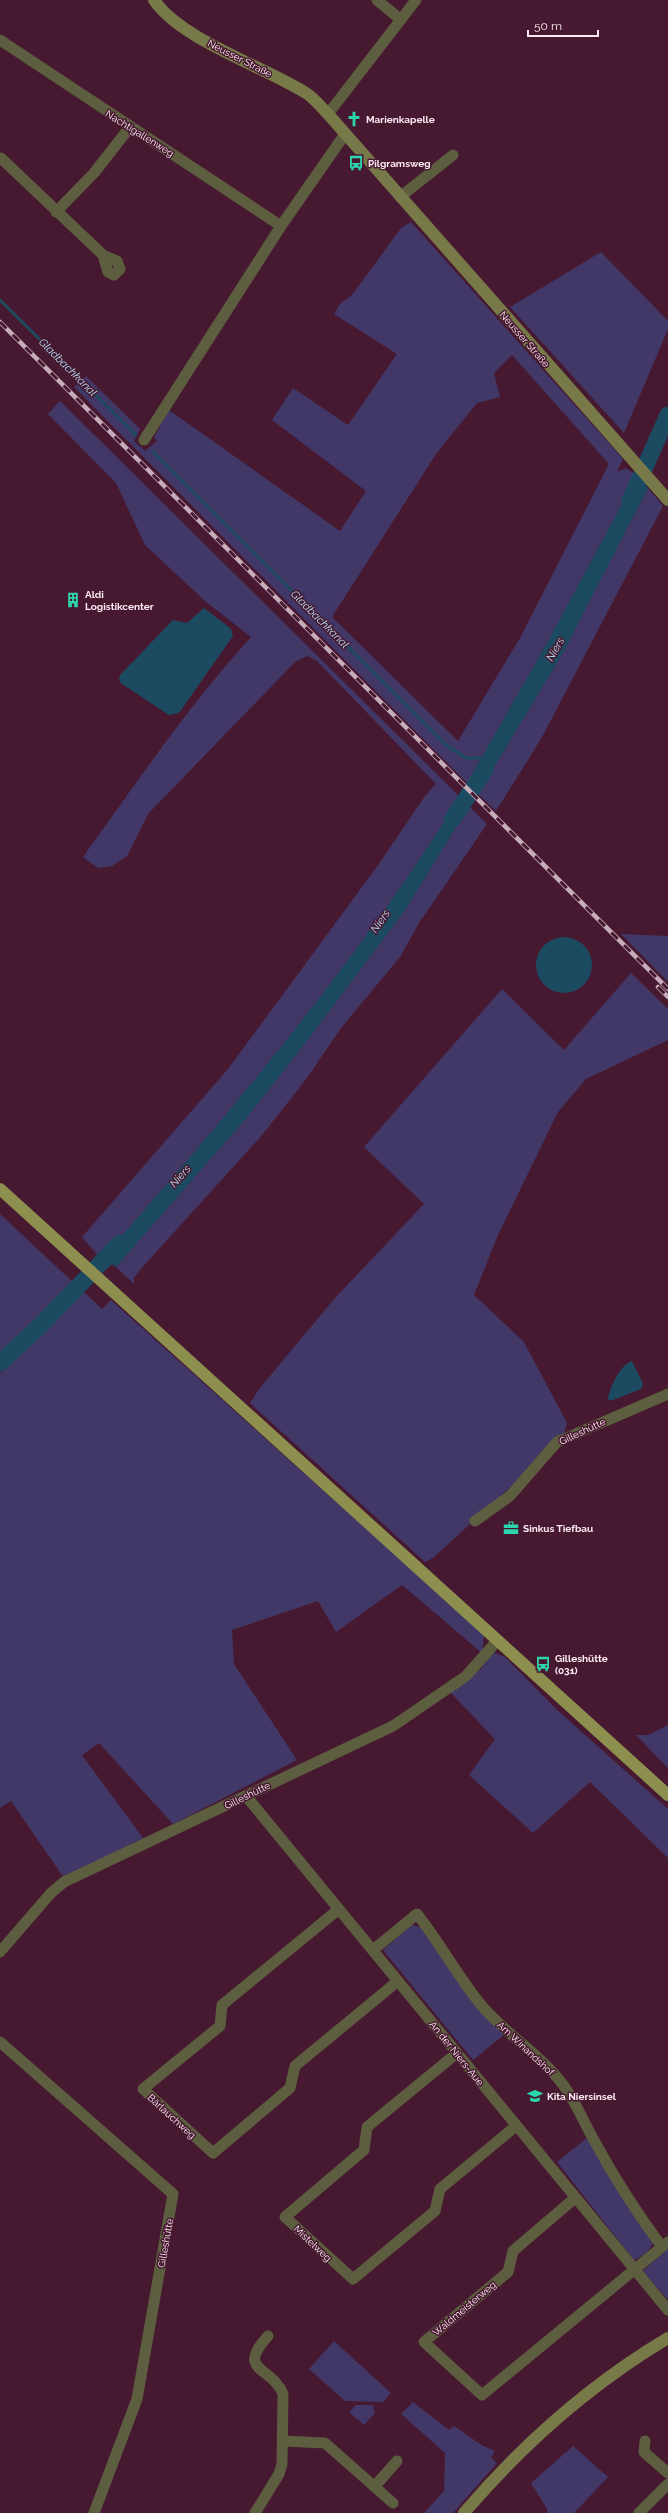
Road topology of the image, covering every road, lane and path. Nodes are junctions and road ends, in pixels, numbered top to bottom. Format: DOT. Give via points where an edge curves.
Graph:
graph roads {
  1 [pos="154,0"];
  2 [pos="377,0"];
  3 [pos="416,0"];
  4 [pos="401,20"];
  5 [pos="0,40"];
  6 [pos="328,114"];
  7 [pos="130,127"];
  8 [pos="345,134"];
  9 [pos="453,155"];
  10 [pos="1,158"];
  11 [pos="400,197"];
  12 [pos="56,212"];
  13 [pos="281,226"];
  14 [pos="103,255"];
  15 [pos="144,440"];
  16 [pos="668,500"];
  17 [pos="0,1190"];
  18 [pos="668,1394"];
  19 [pos="475,1521"];
  20 [pos="497,1641"];
  21 [pos="668,1795"];
  22 [pos="246,1796"];
  23 [pos="339,1909"];
  24 [pos="373,1950"];
  25 [pos="0,1952"];
  26 [pos="398,1981"];
  27 [pos="0,2042"];
  28 [pos="457,2053"];
  29 [pos="516,2126"];
  30 [pos="575,2198"];
  31 [pos="665,2244"];
  32 [pos="634,2270"];
  33 [pos="668,2310"];
  34 [pos="268,2336"];
  35 [pos="668,2338"];
  36 [pos="283,2441"];
  37 [pos="646,2441"];
  38 [pos="397,2461"];
  39 [pos="668,2473"];
  40 [pos="668,2484"];
  41 [pos="375,2486"];
  42 [pos="393,2503"];
  43 [pos="259,2511"];
  44 [pos="94,2513"];
  45 [pos="464,2513"];
  46 [pos="640,2513"];
  1 -- 6 [label="street, Neusser Straße" via="161,11 175,22 308,94"];
  2 -- 4 [label="street"];
  3 -- 4 [label="street"];
  4 -- 6 [label="street"];
  5 -- 7 [label="street, Nachtigallenweg"];
  6 -- 8 [label="street, Neusser Straße"];
  7 -- 12 [label="street" via="94,173"];
  7 -- 13 [label="street, Nachtigallenweg"];
  8 -- 11 [label="street, Neusser Straße"];
  8 -- 13 [label="street"];
  9 -- 11 [label="street"];
  10 -- 12 [label="street"];
  11 -- 16 [label="street, Neusser Straße"];
  12 -- 14 [label="street"];
  13 -- 15 [label="street"];
  17 -- 20 [label="main road"];
  18 -- 19 [label="street, Gilleshütte" via="557,1442 510,1496"];
  20 -- 21 [label="main road"];
  20 -- 22 [label="street, Gilleshütte" via="466,1676 399,1722"];
  22 -- 23 [label="street, An der Niers-Aue"];
  22 -- 25 [label="street, Gilleshütte" via="64,1882"];
  23 -- 24 [label="street, An der Niers-Aue"];
  23 -- 26 [label="street, Bärlauchweg" via="222,2005 220,2026 143,2089 213,2153 290,2088 295,2066"];
  24 -- 26 [label="street, An der Niers-Aue"];
  24 -- 31 [label="street, Am Winandshof" via="417,1914 481,2005 503,2028 544,2063 563,2085 582,2114 589,2132 621,2189"];
  26 -- 28 [label="street, An der Niers-Aue"];
  27 -- 44 [label="street, Gilleshütte" via="173,2194 136,2399"];
  28 -- 29 [label="street, An der Niers-Aue"];
  28 -- 29 [label="street, Mistelweg" via="367,2127 364,2150 285,2217 353,2279 435,2211 440,2189"];
  29 -- 30 [label="street, An der Niers-Aue"];
  30 -- 32 [label="street, An der Niers-Aue"];
  30 -- 32 [label="street, Waldmeisterweg" via="513,2251 508,2272 424,2342 482,2395"];
  31 -- 32 [label="street, Am Winandshof"];
  32 -- 33 [label="street, An der Niers-Aue"];
  34 -- 36 [label="street" via="257,2349 254,2360 256,2366 283,2394"];
  35 -- 45 [label="street" via="611,2376 558,2419 512,2461"];
  36 -- 41 [label="street" via="326,2443"];
  36 -- 43 [label="street" via="281,2469"];
  37 -- 39 [label="street" via="644,2452"];
  38 -- 41 [label="street"];
  40 -- 46 [label="street"];
  41 -- 42 [label="street"];
}
